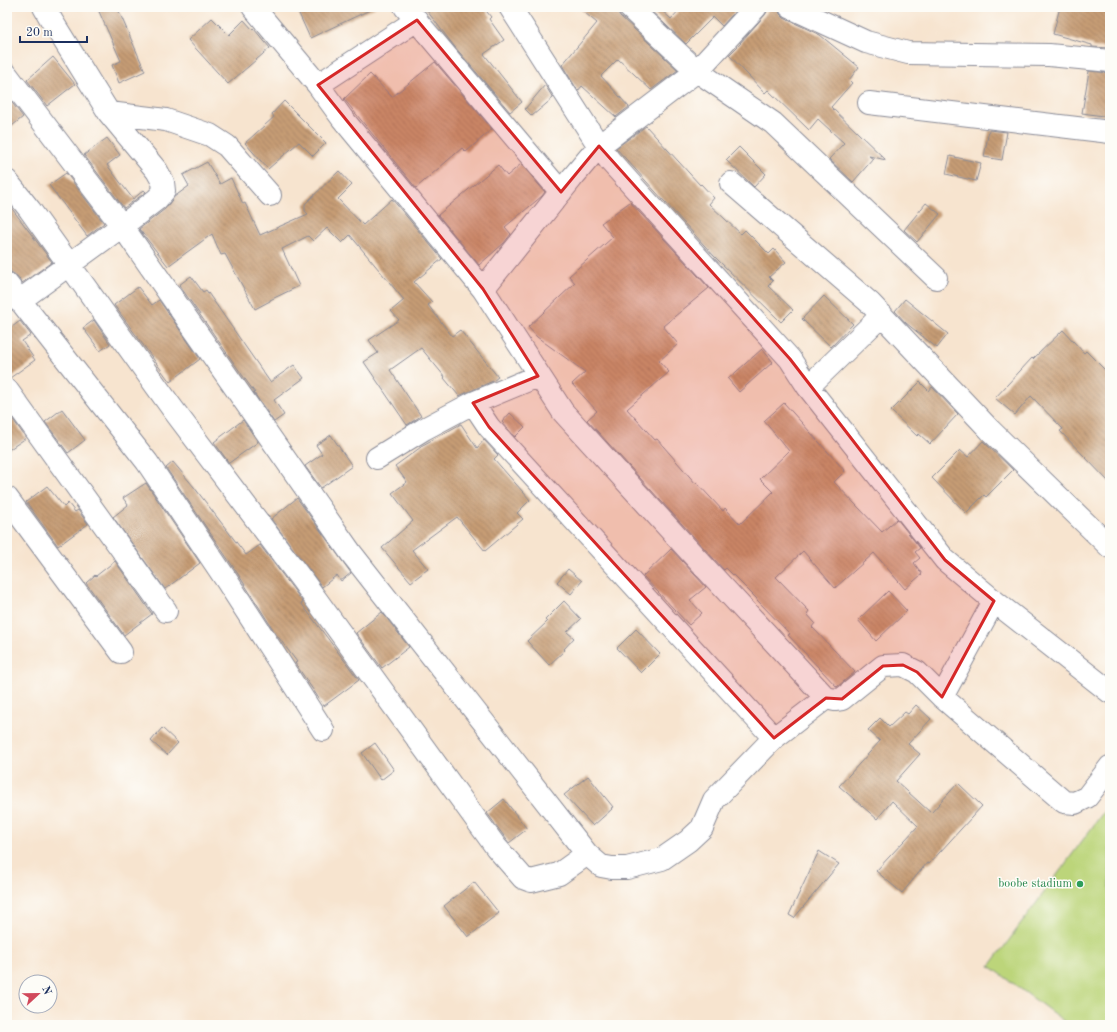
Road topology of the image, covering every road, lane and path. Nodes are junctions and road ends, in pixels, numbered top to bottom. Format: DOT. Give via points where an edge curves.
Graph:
graph roads {
  1 [pos="44,7"];
  2 [pos="253,7"];
  3 [pos="510,7"];
  4 [pos="629,7"];
  5 [pos="756,7"];
  6 [pos="790,7"];
  7 [pos="411,14"];
  8 [pos="1110,61"];
  9 [pos="697,70"];
  10 [pos="7,75"];
  11 [pos="318,85"];
  12 [pos="869,103"];
  13 [pos="109,113"];
  14 [pos="1110,132"];
  15 [pos="599,146"];
  16 [pos="7,181"];
  17 [pos="731,183"];
  18 [pos="561,192"];
  19 [pos="270,195"];
  20 [pos="122,226"];
  21 [pos="70,265"];
  22 [pos="936,278"];
  23 [pos="483,288"];
  24 [pos="13,293"];
  25 [pos="882,315"];
  26 [pos="538,376"];
  27 [pos="808,387"];
  28 [pos="7,390"];
  29 [pos="473,403"];
  30 [pos="377,458"];
  31 [pos="7,498"];
  32 [pos="1110,547"];
  33 [pos="994,601"];
  34 [pos="166,611"];
  35 [pos="121,652"];
  36 [pos="1110,692"];
  37 [pos="942,697"];
  38 [pos="826,698"];
  39 [pos="323,730"];
  40 [pos="774,738"];
  41 [pos="1110,767"];
  42 [pos="587,854"];
  1 -- 13 [label="street"];
  2 -- 11 [label="street"];
  3 -- 15 [label="street"];
  4 -- 9 [label="street"];
  5 -- 9 [label="street"];
  6 -- 8 [label="street" via="866,42 908,53 1049,54"];
  7 -- 11 [label="street"];
  7 -- 18 [label="street"];
  9 -- 15 [label="street"];
  9 -- 22 [label="street" via="773,123"];
  10 -- 20 [label="street"];
  11 -- 23 [label="street" via="342,118"];
  12 -- 14 [label="street"];
  13 -- 19 [label="street" via="166,120 210,135 227,146"];
  13 -- 20 [label="street" via="157,171 163,182 164,191 157,199"];
  15 -- 18 [label="street"];
  15 -- 27 [label="street" via="790,359"];
  16 -- 21 [label="street"];
  17 -- 25 [label="street"];
  18 -- 23 [label="street"];
  20 -- 21 [label="street"];
  20 -- 42 [label="street" via="352,553"];
  21 -- 24 [label="street"];
  21 -- 42 [label="street" via="172,408 302,580 506,859 523,878 531,881 559,874"];
  23 -- 26 [label="street"];
  24 -- 39 [label="street" via="147,462"];
  25 -- 27 [label="street"];
  25 -- 32 [label="street" via="990,430"];
  26 -- 29 [label="street"];
  26 -- 38 [label="street" via="563,412"];
  27 -- 33 [label="street" via="945,560"];
  28 -- 34 [label="street"];
  29 -- 30 [label="street"];
  29 -- 40 [label="street" via="489,427"];
  31 -- 35 [label="street"];
  33 -- 36 [label="street"];
  33 -- 37 [label="street"];
  37 -- 38 [label="street" via="917,672 903,665 883,666 842,699"];
  37 -- 41 [label="street" via="1064,802 1075,803 1087,798"];
  38 -- 40 [label="street"];
  40 -- 42 [label="street" via="714,800 702,828 662,860 627,868 612,868 601,866"];
}
